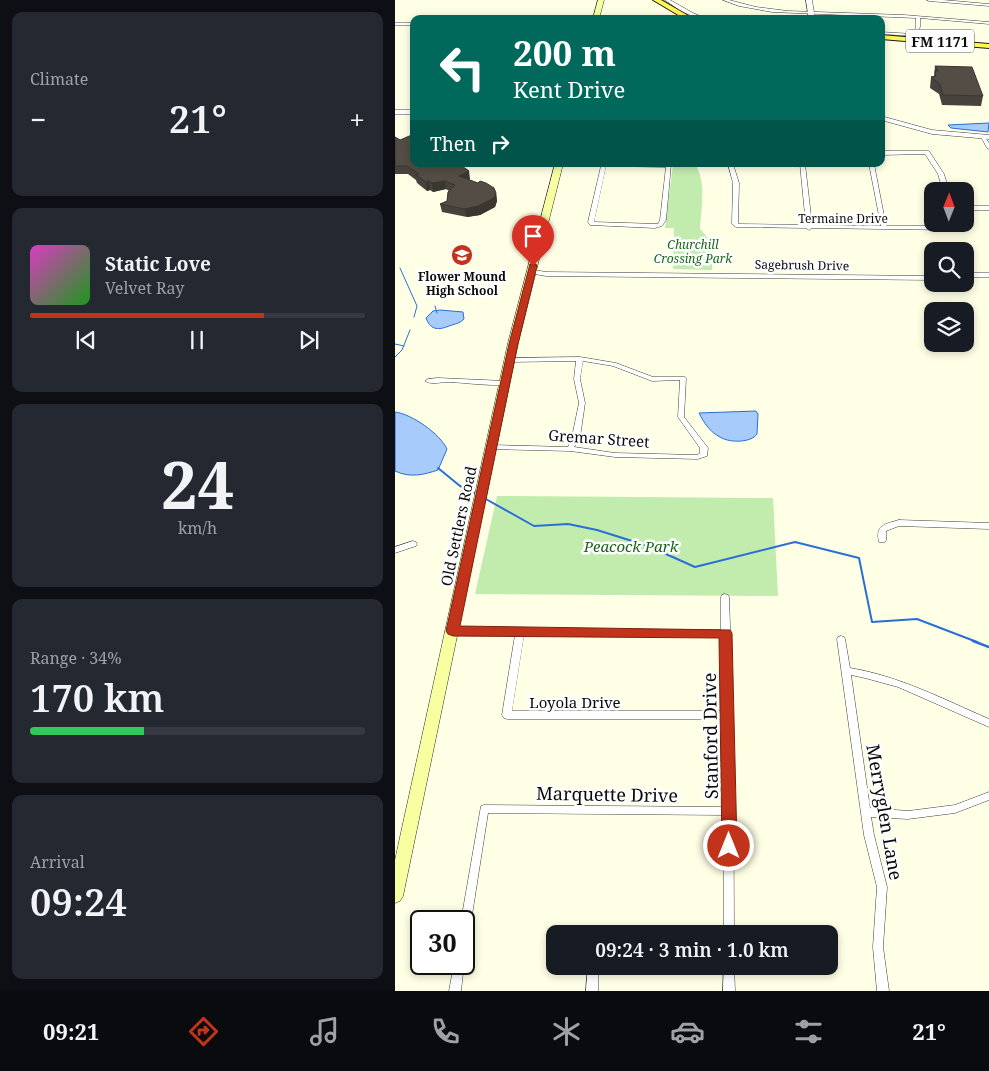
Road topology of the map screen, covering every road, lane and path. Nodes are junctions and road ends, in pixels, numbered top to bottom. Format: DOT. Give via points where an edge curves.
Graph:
graph roads {
  1 [pos="601,0"];
  2 [pos="667,0"];
  3 [pos="725,0"];
  4 [pos="809,0"];
  5 [pos="929,0"];
  6 [pos="654,2"];
  7 [pos="987,5"];
  8 [pos="673,10"];
  9 [pos="664,12"];
  10 [pos="598,15"];
  11 [pos="669,15"];
  12 [pos="683,15"];
  13 [pos="695,15"];
  14 [pos="801,15"];
  15 [pos="812,15"];
  16 [pos="885,17"];
  17 [pos="918,17"];
  18 [pos="395,24"];
  19 [pos="410,24"];
  20 [pos="989,24"];
  21 [pos="885,33"];
  22 [pos="885,37"];
  23 [pos="885,41"];
  24 [pos="989,48"];
  25 [pos="395,112"];
  26 [pos="410,112"];
  27 [pos="885,119"];
  28 [pos="986,137"];
  29 [pos="989,147"];
  30 [pos="885,153"];
  31 [pos="558,167"];
  32 [pos="603,167"];
  33 [pos="669,167"];
  34 [pos="730,167"];
  35 [pos="803,167"];
  36 [pos="873,167"];
  37 [pos="943,182"];
  38 [pos="974,208"];
  39 [pos="989,208"];
  40 [pos="924,227"];
  41 [pos="809,228"];
  42 [pos="884,228"];
  43 [pos="532,271"];
  44 [pos="924,276"];
  45 [pos="974,277"];
  46 [pos="989,277"];
  47 [pos="580,359"];
  48 [pos="510,360"];
  49 [pos="429,381"];
  50 [pos="505,383"];
  51 [pos="492,447"];
  52 [pos="570,449"];
  53 [pos="989,526"];
  54 [pos="882,540"];
  55 [pos="413,544"];
  56 [pos="395,550"];
  57 [pos="725,597"];
  58 [pos="453,631"];
  59 [pos="520,632"];
  60 [pos="726,633"];
  61 [pos="841,639"];
  62 [pos="846,671"];
  63 [pos="727,715"];
  64 [pos="989,724"];
  65 [pos="989,796"];
  66 [pos="729,811"];
  67 [pos="866,812"];
  68 [pos="395,896"];
  69 [pos="468,910"];
  70 [pos="729,925"];
  71 [pos="457,975"];
  72 [pos="593,975"];
  73 [pos="729,975"];
  74 [pos="455,991"];
  75 [pos="592,991"];
  76 [pos="729,991"];
  77 [pos="883,991"];
  1 -- 10 [label="main road"];
  2 -- 13 [label="street"];
  3 -- 14 [label="street" via="767,12"];
  4 -- 15 [label="street"];
  5 -- 7 [label="street"];
  6 -- 8 [label="main road"];
  6 -- 9 [label="main road"];
  8 -- 9 [label="main road"];
  8 -- 12 [label="main road"];
  9 -- 11 [label="main road"];
  16 -- 17 [label="street"];
  17 -- 20 [label="street"];
  17 -- 21 [label="street" via="914,35"];
  18 -- 19 [label="street"];
  22 -- 24 [label="main road, FM 1171"];
  23 -- 24 [label="main road, FM 1171"];
  25 -- 26 [label="street"];
  27 -- 28 [label="street" via="932,132"];
  28 -- 29 [label="street"];
  30 -- 37 [label="street" via="927,152"];
  31 -- 43 [label="main road, Old Settlers Road"];
  32 -- 33 [label="street" via="592,224 660,225"];
  34 -- 41 [label="street, Termaine Drive" via="736,183 735,224"];
  35 -- 41 [label="street"];
  36 -- 42 [label="street"];
  38 -- 39 [label="street"];
  40 -- 42 [label="street, Termaine Drive"];
  41 -- 42 [label="street, Termaine Drive"];
  43 -- 44 [label="street, Sagebrush Drive" via="546,274"];
  43 -- 48 [label="main road, Old Settlers Road"];
  45 -- 46 [label="street"];
  47 -- 48 [label="street"];
  47 -- 52 [label="street" via="577,378 582,403 576,438"];
  47 -- 52 [label="street, Gremar Street" via="614,364 652,379 683,378 681,417 705,448 704,454 698,456 615,455"];
  48 -- 50 [label="main road, Old Settlers Road"];
  49 -- 50 [label="street" via="454,379"];
  50 -- 51 [label="main road, Old Settlers Road"];
  51 -- 52 [label="street, Gremar Street"];
  51 -- 58 [label="main road, Old Settlers Road"];
  53 -- 54 [label="street" via="899,523 882,530"];
  55 -- 56 [label="street"];
  57 -- 60 [label="street, Stanford Drive"];
  58 -- 59 [label="street"];
  58 -- 68 [label="main road, Old Settlers Road"];
  59 -- 60 [label="street"];
  59 -- 63 [label="street, Loyola Drive" via="507,716"];
  60 -- 63 [label="street, Stanford Drive"];
  61 -- 62 [label="street, Merryglen Lane"];
  62 -- 64 [label="street" via="900,684"];
  62 -- 67 [label="street, Merryglen Lane"];
  63 -- 66 [label="street, Stanford Drive"];
  65 -- 67 [label="street" via="955,809 908,814"];
  66 -- 69 [label="street, Marquette Drive" via="484,809"];
  66 -- 70 [label="street, Stanford Drive"];
  67 -- 77 [label="street, Merryglen Lane" via="882,887 878,947"];
  71 -- 74 [label="street"];
  72 -- 75 [label="street"];
  73 -- 76 [label="street"];
}
